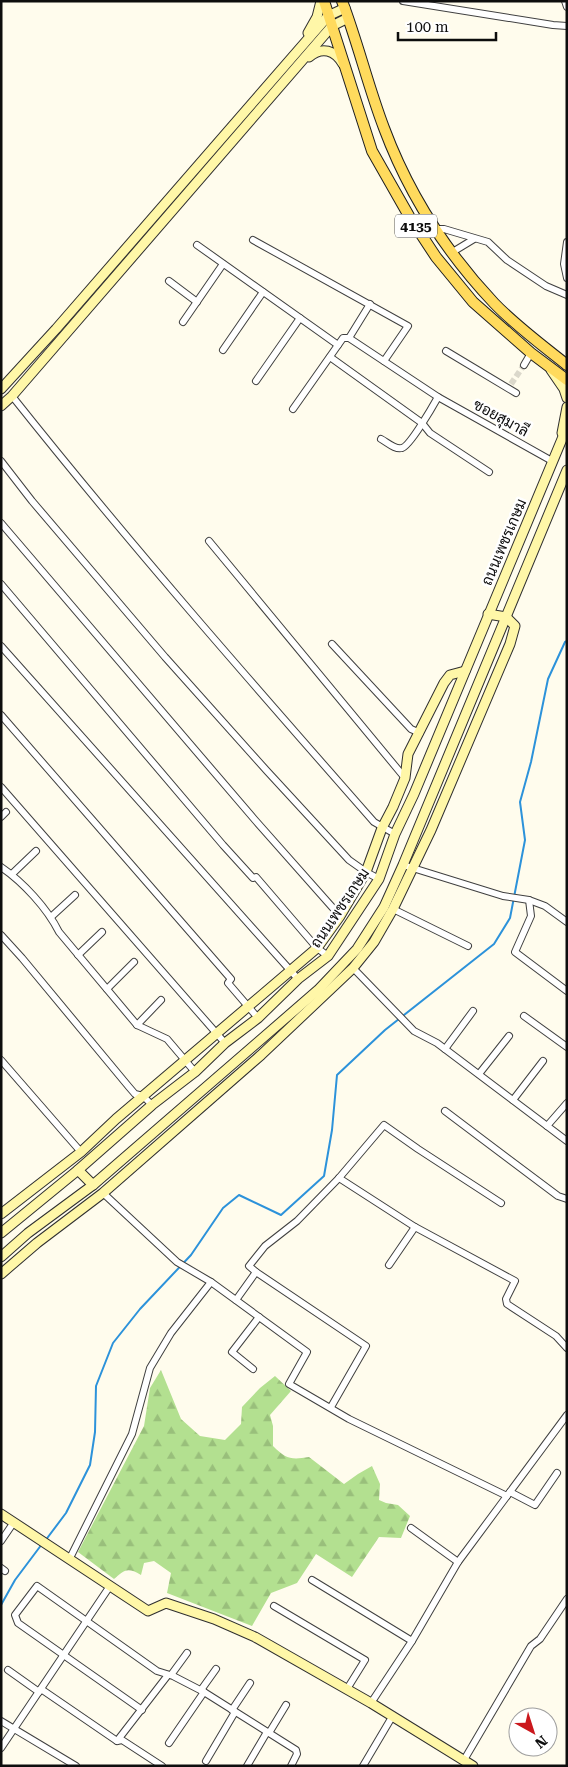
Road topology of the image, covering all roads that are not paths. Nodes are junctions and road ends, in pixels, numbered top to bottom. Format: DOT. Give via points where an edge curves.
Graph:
graph roads {
  1 [pos="322,1"];
  2 [pos="403,1"];
  3 [pos="565,1"];
  4 [pos="567,7"];
  5 [pos="345,9"];
  6 [pos="328,16"];
  7 [pos="332,26"];
  8 [pos="567,26"];
  9 [pos="289,69"];
  10 [pos="346,69"];
  11 [pos="434,229"];
  12 [pos="474,239"];
  13 [pos="253,240"];
  14 [pos="567,242"];
  15 [pos="196,245"];
  16 [pos="451,253"];
  17 [pos="224,264"];
  18 [pos="567,278"];
  19 [pos="169,281"];
  20 [pos="263,292"];
  21 [pos="567,295"];
  22 [pos="197,302"];
  23 [pos="370,304"];
  24 [pos="300,318"];
  25 [pos="183,322"];
  26 [pos="349,338"];
  27 [pos="338,345"];
  28 [pos="223,350"];
  29 [pos="446,351"];
  30 [pos="531,353"];
  31 [pos="330,357"];
  32 [pos="384,361"];
  33 [pos="566,364"];
  34 [pos="524,365"];
  35 [pos="550,368"];
  36 [pos="567,380"];
  37 [pos="256,381"];
  38 [pos="501,384"];
  39 [pos="511,384"];
  40 [pos="1,389"];
  41 [pos="516,393"];
  42 [pos="12,396"];
  43 [pos="438,397"];
  44 [pos="567,398"];
  45 [pos="1,406"];
  46 [pos="567,407"];
  47 [pos="294,408"];
  48 [pos="422,423"];
  49 [pos="567,427"];
  50 [pos="381,439"];
  51 [pos="559,443"];
  52 [pos="1,461"];
  53 [pos="552,461"];
  54 [pos="567,470"];
  55 [pos="489,472"];
  56 [pos="1,524"];
  57 [pos="209,541"];
  58 [pos="1,584"];
  59 [pos="488,614"];
  60 [pos="506,617"];
  61 [pos="332,644"];
  62 [pos="1,646"];
  63 [pos="465,671"];
  64 [pos="1,715"];
  65 [pos="420,733"];
  66 [pos="405,778"];
  67 [pos="401,787"];
  68 [pos="1,788"];
  69 [pos="414,794"];
  70 [pos="382,828"];
  71 [pos="395,834"];
  72 [pos="36,851"];
  73 [pos="1,867"];
  74 [pos="407,867"];
  75 [pos="366,872"];
  76 [pos="12,874"];
  77 [pos="379,878"];
  78 [pos="75,895"];
  79 [pos="529,900"];
  80 [pos="394,909"];
  81 [pos="340,916"];
  82 [pos="51,917"];
  83 [pos="567,922"];
  84 [pos="102,932"];
  85 [pos="1,935"];
  86 [pos="468,946"];
  87 [pos="317,948"];
  88 [pos="78,955"];
  89 [pos="328,956"];
  90 [pos="134,962"];
  91 [pos="353,968"];
  92 [pos="290,971"];
  93 [pos="298,980"];
  94 [pos="107,989"];
  95 [pos="567,991"];
  96 [pos="321,993"];
  97 [pos="162,1000"];
  98 [pos="248,1006"];
  99 [pos="473,1011"];
  100 [pos="524,1016"];
  101 [pos="258,1018"];
  102 [pos="136,1025"];
  103 [pos="216,1033"];
  104 [pos="509,1036"];
  105 [pos="225,1043"];
  106 [pos="567,1047"];
  107 [pos="445,1049"];
  108 [pos="1,1060"];
  109 [pos="185,1060"];
  110 [pos="543,1061"];
  111 [pos="195,1072"];
  112 [pos="479,1074"];
  113 [pos="143,1096"];
  114 [pos="513,1100"];
  115 [pos="567,1103"];
  116 [pos="152,1105"];
  117 [pos="445,1111"];
  118 [pos="547,1126"];
  119 [pos="567,1141"];
  120 [pos="81,1152"];
  121 [pos="78,1170"];
  122 [pos="339,1178"];
  123 [pos="92,1185"];
  124 [pos="103,1193"];
  125 [pos="567,1199"];
  126 [pos="501,1202"];
  127 [pos="1,1214"];
  128 [pos="414,1227"];
  129 [pos="1,1233"];
  130 [pos="1,1257"];
  131 [pos="389,1265"];
  132 [pos="256,1272"];
  133 [pos="1,1274"];
  134 [pos="211,1282"];
  135 [pos="236,1300"];
  136 [pos="259,1317"];
  137 [pos="567,1348"];
  138 [pos="252,1369"];
  139 [pos="331,1407"];
  140 [pos="567,1415"];
  141 [pos="557,1473"];
  142 [pos="509,1494"];
  143 [pos="1,1514"];
  144 [pos="14,1522"];
  145 [pos="411,1528"];
  146 [pos="1,1540"];
  147 [pos="70,1558"];
  148 [pos="458,1562"];
  149 [pos="312,1580"];
  150 [pos="110,1586"];
  151 [pos="567,1599"];
  152 [pos="274,1606"];
  153 [pos="87,1621"];
  154 [pos="412,1641"];
  155 [pos="187,1653"];
  156 [pos="63,1656"];
  157 [pos="216,1669"];
  158 [pos="8,1670"];
  159 [pos="170,1675"];
  160 [pos="250,1683"];
  161 [pos="347,1689"];
  162 [pos="40,1691"];
  163 [pos="203,1691"];
  164 [pos="372,1704"];
  165 [pos="286,1705"];
  166 [pos="142,1710"];
  167 [pos="233,1711"];
  168 [pos="392,1717"];
  169 [pos="1,1721"];
  170 [pos="14,1730"];
  171 [pos="268,1733"];
  172 [pos="117,1741"];
  173 [pos="170,1743"];
  174 [pos="1,1748"];
  175 [pos="206,1760"];
  176 [pos="469,1764"];
  177 [pos="76,1766"];
  178 [pos="162,1766"];
  179 [pos="247,1766"];
  180 [pos="291,1766"];
  181 [pos="363,1766"];
  1 -- 6 [label="main road, 4135"];
  1 -- 9 [label="main road"];
  2 -- 8 [label="street"];
  3 -- 4 [label="street"];
  5 -- 6 [label="main road"];
  5 -- 7 [label="main road"];
  5 -- 11 [label="main road, 4135" via="383,126"];
  6 -- 7 [label="main road, 4135"];
  6 -- 9 [label="main road"];
  7 -- 9 [label="main road"];
  7 -- 10 [label="main road, 4135"];
  9 -- 10 [label="main road" via="325,50 338,56"];
  9 -- 40 [label="main road"];
  9 -- 42 [label="main road"];
  10 -- 30 [label="main road, 4135" via="372,151 409,216 436,257 473,302"];
  11 -- 12 [label="street"];
  11 -- 16 [label="main road, 4135"];
  12 -- 16 [label="street"];
  12 -- 21 [label="street" via="488,242 507,260 546,286"];
  13 -- 23 [label="street"];
  14 -- 18 [label="street" via="564,264"];
  15 -- 17 [label="street"];
  16 -- 33 [label="main road, 4135" via="495,304"];
  17 -- 20 [label="street"];
  17 -- 22 [label="street"];
  19 -- 22 [label="street"];
  20 -- 24 [label="street"];
  20 -- 28 [label="street"];
  22 -- 25 [label="street"];
  23 -- 26 [label="street"];
  23 -- 32 [label="street" via="408,326"];
  24 -- 27 [label="street"];
  24 -- 37 [label="street"];
  26 -- 27 [label="street" via="343,338"];
  26 -- 32 [label="street, ซอยสุมาลี"];
  27 -- 31 [label="street"];
  29 -- 38 [label="street"];
  30 -- 34 [label="street"];
  30 -- 35 [label="main road, 4135"];
  31 -- 47 [label="street"];
  31 -- 48 [label="street"];
  32 -- 43 [label="street, ซอยสุมาลี"];
  35 -- 36 [label="main road, 4135"];
  35 -- 44 [label="main road"];
  38 -- 39 [label="street"];
  38 -- 41 [label="street"];
  42 -- 45 [label="main road"];
  42 -- 70 [label="street" via="73,473 224,650"];
  43 -- 48 [label="street"];
  43 -- 53 [label="street, ซอยสุมาลี"];
  46 -- 51 [label="main road"];
  48 -- 50 [label="street" via="405,447 400,449"];
  48 -- 55 [label="street" via="430,432"];
  49 -- 51 [label="main road, ถนนเพชรเกษม"];
  51 -- 53 [label="main road, ถนนเพชรเกษม"];
  52 -- 75 [label="street" via="208,706 339,850"];
  53 -- 59 [label="main road, ถนนเพชรเกษม"];
  54 -- 60 [label="main road, ถนนเพชรเกษม"];
  56 -- 81 [label="street"];
  57 -- 66 [label="street"];
  58 -- 87 [label="street" via="223,845 253,878 256,877"];
  59 -- 60 [label="main road"];
  59 -- 63 [label="main road, ถนนเพชรเกษม"];
  60 -- 74 [label="main road, ถนนเพชรเกษม"];
  60 -- 74 [label="main road" via="515,626 510,644 431,830"];
  61 -- 65 [label="street" via="411,729"];
  62 -- 92 [label="street"];
  63 -- 65 [label="main road" via="450,675 444,683"];
  63 -- 69 [label="main road, ถนนเพชรเกษม"];
  64 -- 98 [label="street" via="232,979 228,983"];
  65 -- 66 [label="main road" via="408,754"];
  66 -- 67 [label="main road"];
  67 -- 69 [label="street"];
  67 -- 70 [label="main road"];
  68 -- 103 [label="street"];
  69 -- 71 [label="main road, ถนนเพชรเกษม"];
  70 -- 71 [label="street"];
  70 -- 75 [label="main road"];
  71 -- 77 [label="main road, ถนนเพชรเกษม"];
  72 -- 76 [label="street"];
  73 -- 76 [label="street"];
  74 -- 79 [label="street" via="503,896"];
  74 -- 80 [label="main road"];
  74 -- 96 [label="main road, ถนนเพชรเกษม" via="357,949"];
  75 -- 77 [label="street"];
  75 -- 81 [label="main road"];
  76 -- 82 [label="street"];
  77 -- 89 [label="main road, ถนนเพชรเกษม"];
  78 -- 82 [label="street"];
  79 -- 83 [label="street" via="545,906"];
  79 -- 95 [label="street" via="531,916 515,952"];
  80 -- 86 [label="street"];
  80 -- 91 [label="main road"];
  81 -- 87 [label="main road"];
  82 -- 88 [label="street"];
  84 -- 88 [label="street"];
  85 -- 113 [label="street" via="135,1094"];
  87 -- 89 [label="street"];
  87 -- 92 [label="main road"];
  88 -- 94 [label="street"];
  89 -- 93 [label="main road, ถนนเพชรเกษม"];
  90 -- 94 [label="street"];
  91 -- 96 [label="main road"];
  91 -- 107 [label="street" via="414,1031"];
  92 -- 93 [label="street"];
  92 -- 98 [label="main road"];
  93 -- 101 [label="main road, ถนนเพชรเกษม"];
  94 -- 102 [label="street"];
  96 -- 123 [label="main road, ถนนเพชรเกษม"];
  96 -- 124 [label="main road" via="261,1056"];
  97 -- 102 [label="street"];
  98 -- 101 [label="street"];
  98 -- 103 [label="main road"];
  99 -- 107 [label="street"];
  100 -- 106 [label="street"];
  101 -- 105 [label="main road, ถนนเพชรเกษม"];
  102 -- 109 [label="street" via="167,1039"];
  103 -- 105 [label="street"];
  103 -- 109 [label="main road"];
  104 -- 112 [label="street"];
  105 -- 111 [label="main road, ถนนเพชรเกษม"];
  107 -- 112 [label="street"];
  108 -- 120 [label="street"];
  109 -- 111 [label="street"];
  109 -- 113 [label="main road"];
  110 -- 114 [label="street"];
  111 -- 116 [label="main road, ถนนเพชรเกษม"];
  112 -- 114 [label="street"];
  113 -- 116 [label="street"];
  113 -- 120 [label="main road"];
  114 -- 118 [label="street"];
  115 -- 118 [label="street"];
  116 -- 121 [label="main road, ถนนเพชรเกษม"];
  117 -- 125 [label="street" via="558,1196"];
  118 -- 119 [label="street"];
  120 -- 127 [label="main road"];
  121 -- 123 [label="main road"];
  121 -- 129 [label="main road, ถนนเพชรเกษม"];
  122 -- 126 [label="street" via="384,1125"];
  122 -- 128 [label="street"];
  122 -- 132 [label="street" via="297,1221 264,1246 249,1266"];
  123 -- 130 [label="main road, ถนนเพชรเกษม"];
  124 -- 133 [label="main road" via="36,1243"];
  124 -- 134 [label="street" via="177,1262"];
  128 -- 131 [label="street"];
  128 -- 137 [label="street" via="515,1281 506,1299 508,1304 556,1336"];
  132 -- 135 [label="street"];
  132 -- 139 [label="street" via="366,1346"];
  134 -- 135 [label="street"];
  134 -- 147 [label="street" via="171,1333 150,1368 132,1434"];
  135 -- 136 [label="street"];
  136 -- 138 [label="street" via="232,1352"];
  136 -- 139 [label="street" via="307,1352 289,1384"];
  139 -- 142 [label="street" via="349,1419"];
  140 -- 142 [label="street"];
  141 -- 142 [label="street" via="535,1505"];
  142 -- 148 [label="street"];
  143 -- 144 [label="main road"];
  144 -- 146 [label="street"];
  144 -- 147 [label="main road"];
  145 -- 148 [label="street"];
  147 -- 150 [label="main road"];
  148 -- 154 [label="street"];
  149 -- 154 [label="street"];
  150 -- 153 [label="street"];
  150 -- 161 [label="main road" via="148,1611 166,1603 242,1630"];
  151 -- 176 [label="street" via="540,1639 531,1646"];
  152 -- 161 [label="street" via="365,1660"];
  153 -- 156 [label="street"];
  153 -- 156 [label="street" via="37,1586 15,1615 18,1623"];
  153 -- 159 [label="street" via="157,1671"];
  154 -- 164 [label="street"];
  155 -- 159 [label="street"];
  156 -- 162 [label="street"];
  156 -- 166 [label="street"];
  157 -- 163 [label="street"];
  158 -- 162 [label="street"];
  159 -- 163 [label="street"];
  159 -- 166 [label="street"];
  160 -- 167 [label="street"];
  161 -- 164 [label="main road"];
  162 -- 170 [label="street"];
  162 -- 172 [label="street"];
  163 -- 167 [label="street"];
  163 -- 173 [label="street"];
  164 -- 168 [label="main road"];
  165 -- 171 [label="street"];
  166 -- 172 [label="street"];
  167 -- 171 [label="street"];
  167 -- 175 [label="street"];
  168 -- 176 [label="main road"];
  168 -- 181 [label="street"];
  169 -- 170 [label="street"];
  170 -- 174 [label="street"];
  170 -- 177 [label="street"];
  171 -- 179 [label="street"];
  171 -- 180 [label="street" via="297,1751"];
  172 -- 178 [label="street" via="122,1740"];
}
